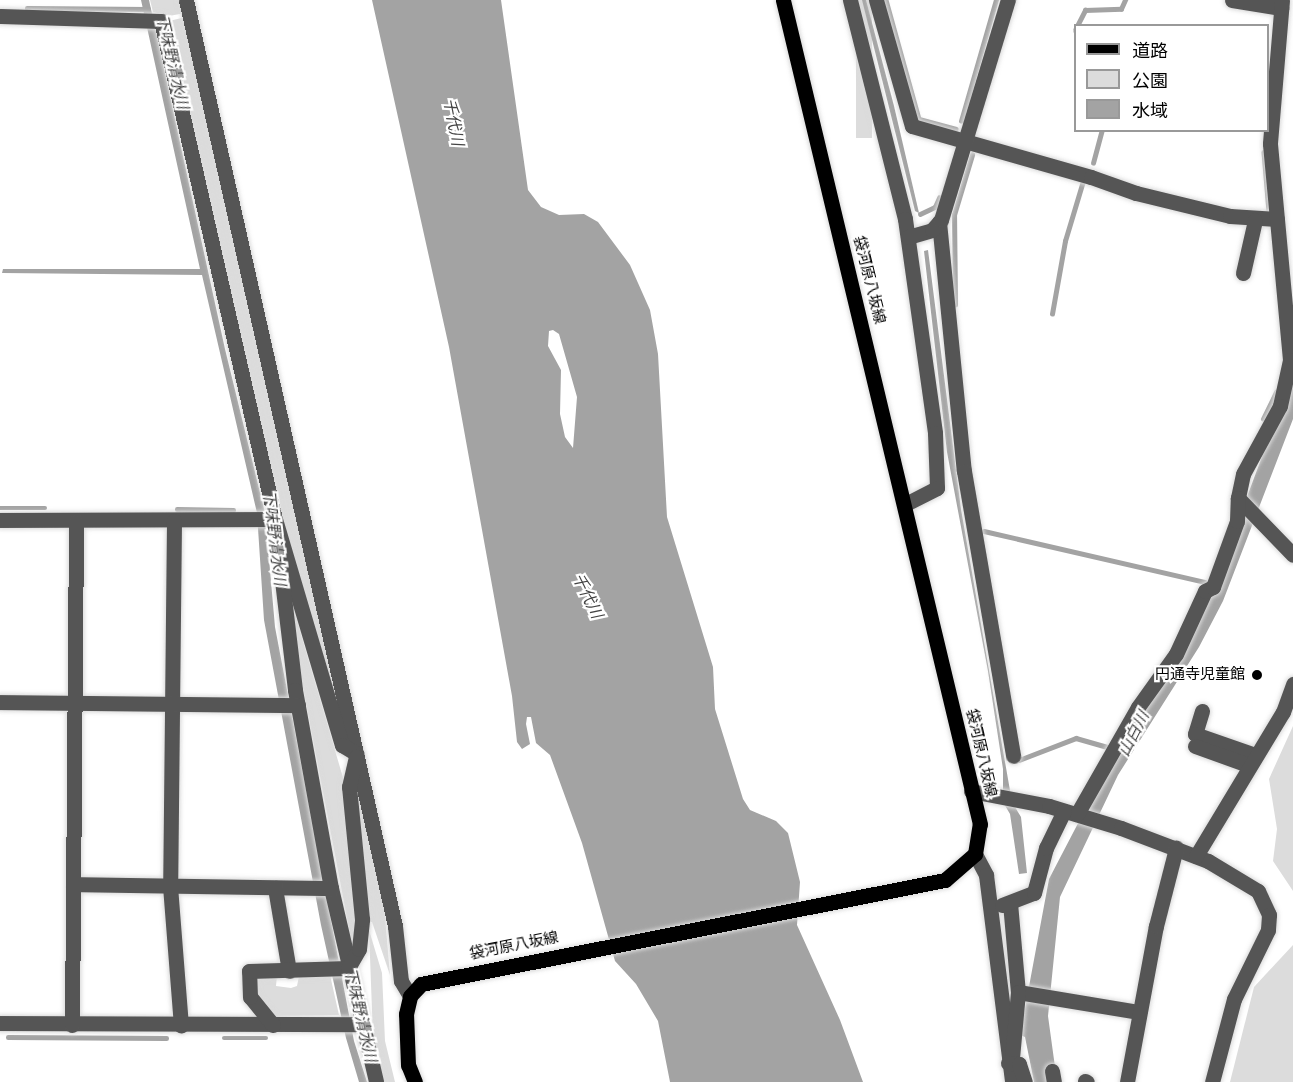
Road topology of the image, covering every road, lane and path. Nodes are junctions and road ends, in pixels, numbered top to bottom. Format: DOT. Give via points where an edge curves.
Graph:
graph roads {
  1 [pos="186,0"];
  2 [pos="783,0"];
  3 [pos="850,0"];
  4 [pos="876,0"];
  5 [pos="1008,0"];
  6 [pos="1232,0"];
  7 [pos="1281,4"];
  8 [pos="0,16"];
  9 [pos="1271,81"];
  10 [pos="967,142"];
  11 [pos="1277,219"];
  12 [pos="1255,220"];
  13 [pos="939,222"];
  14 [pos="908,237"];
  15 [pos="1243,273"];
  16 [pos="1240,500"];
  17 [pos="906,504"];
  18 [pos="275,519"];
  19 [pos="0,520"];
  20 [pos="174,521"];
  21 [pos="76,522"];
  22 [pos="1293,555"];
  23 [pos="1293,684"];
  24 [pos="0,702"];
  25 [pos="76,702"];
  26 [pos="172,702"];
  27 [pos="298,705"];
  28 [pos="1202,711"];
  29 [pos="1196,746"];
  30 [pos="357,754"];
  31 [pos="1013,756"];
  32 [pos="1251,760"];
  33 [pos="970,791"];
  34 [pos="1073,813"];
  35 [pos="1176,848"];
  36 [pos="1196,856"];
  37 [pos="972,858"];
  38 [pos="73,884"];
  39 [pos="170,886"];
  40 [pos="275,888"];
  41 [pos="331,888"];
  42 [pos="1010,903"];
  43 [pos="990,907"];
  44 [pos="348,968"];
  45 [pos="289,971"];
  46 [pos="1022,993"];
  47 [pos="410,996"];
  48 [pos="1139,1012"];
  49 [pos="0,1023"];
  50 [pos="360,1024"];
  51 [pos="72,1025"];
  52 [pos="273,1025"];
  53 [pos="181,1026"];
  54 [pos="1008,1063"];
  55 [pos="376,1082"];
  56 [pos="415,1082"];
  57 [pos="1012,1082"];
  58 [pos="1025,1082"];
  59 [pos="1127,1082"];
  60 [pos="1212,1082"];
  1 -- 30 [label="street"];
  2 -- 17 [label="main road, 袋河原八坂線"];
  3 -- 14 [label="street"];
  4 -- 10 [label="street" via="912,126"];
  5 -- 10 [label="street"];
  6 -- 7 [label="street"];
  7 -- 9 [label="street"];
  8 -- 18 [label="street" via="160,21"];
  9 -- 11 [label="street" via="1270,144"];
  10 -- 12 [label="street" via="1136,194"];
  10 -- 13 [label="street"];
  11 -- 12 [label="street"];
  11 -- 16 [label="street" via="1288,332 1288,379 1280,406 1244,474"];
  12 -- 15 [label="street"];
  13 -- 14 [label="street" via="932,230"];
  13 -- 31 [label="street" via="964,471"];
  14 -- 17 [label="street" via="940,482 937,489"];
  16 -- 22 [label="street"];
  16 -- 34 [label="street" via="1237,521 1213,587 1205,591 1176,654 1138,707"];
  17 -- 33 [label="main road, 袋河原八坂線"];
  18 -- 20 [label="street"];
  18 -- 27 [label="street"];
  18 -- 30 [label="street" via="342,744"];
  19 -- 21 [label="street"];
  20 -- 21 [label="street"];
  20 -- 26 [label="street"];
  21 -- 25 [label="street"];
  23 -- 32 [label="street" via="1283,712"];
  24 -- 25 [label="street"];
  25 -- 26 [label="street"];
  25 -- 38 [label="street"];
  26 -- 27 [label="street"];
  26 -- 39 [label="street"];
  27 -- 41 [label="street"];
  28 -- 32 [label="street" via="1195,734"];
  29 -- 32 [label="street"];
  30 -- 44 [label="street" via="349,787 362,920 359,949"];
  30 -- 47 [label="street" via="395,926 401,981"];
  32 -- 36 [label="street"];
  33 -- 34 [label="street"];
  33 -- 37 [label="main road, 袋河原八坂線" via="980,824"];
  34 -- 35 [label="street"];
  34 -- 42 [label="street" via="1046,848 1034,892"];
  35 -- 36 [label="street"];
  35 -- 48 [label="street"];
  36 -- 60 [label="street" via="1258,891 1269,915 1263,945 1234,999"];
  37 -- 43 [label="street" via="986,875"];
  37 -- 47 [label="main road, 袋河原八坂線" via="945,880 421,984"];
  38 -- 39 [label="street"];
  38 -- 51 [label="street"];
  39 -- 40 [label="street"];
  39 -- 53 [label="street"];
  40 -- 41 [label="street"];
  40 -- 45 [label="street"];
  41 -- 44 [label="street"];
  42 -- 43 [label="street"];
  42 -- 46 [label="street"];
  43 -- 54 [label="street"];
  44 -- 45 [label="street"];
  44 -- 50 [label="street"];
  45 -- 52 [label="street" via="249,971 250,997"];
  46 -- 48 [label="street"];
  46 -- 54 [label="street" via="1014,1055"];
  47 -- 56 [label="main road" via="405,1034"];
  48 -- 59 [label="street"];
  49 -- 51 [label="street"];
  50 -- 52 [label="street"];
  50 -- 55 [label="street"];
  51 -- 53 [label="street"];
  52 -- 53 [label="street"];
  54 -- 57 [label="street"];
  54 -- 58 [label="street" via="1019,1064"];
}
